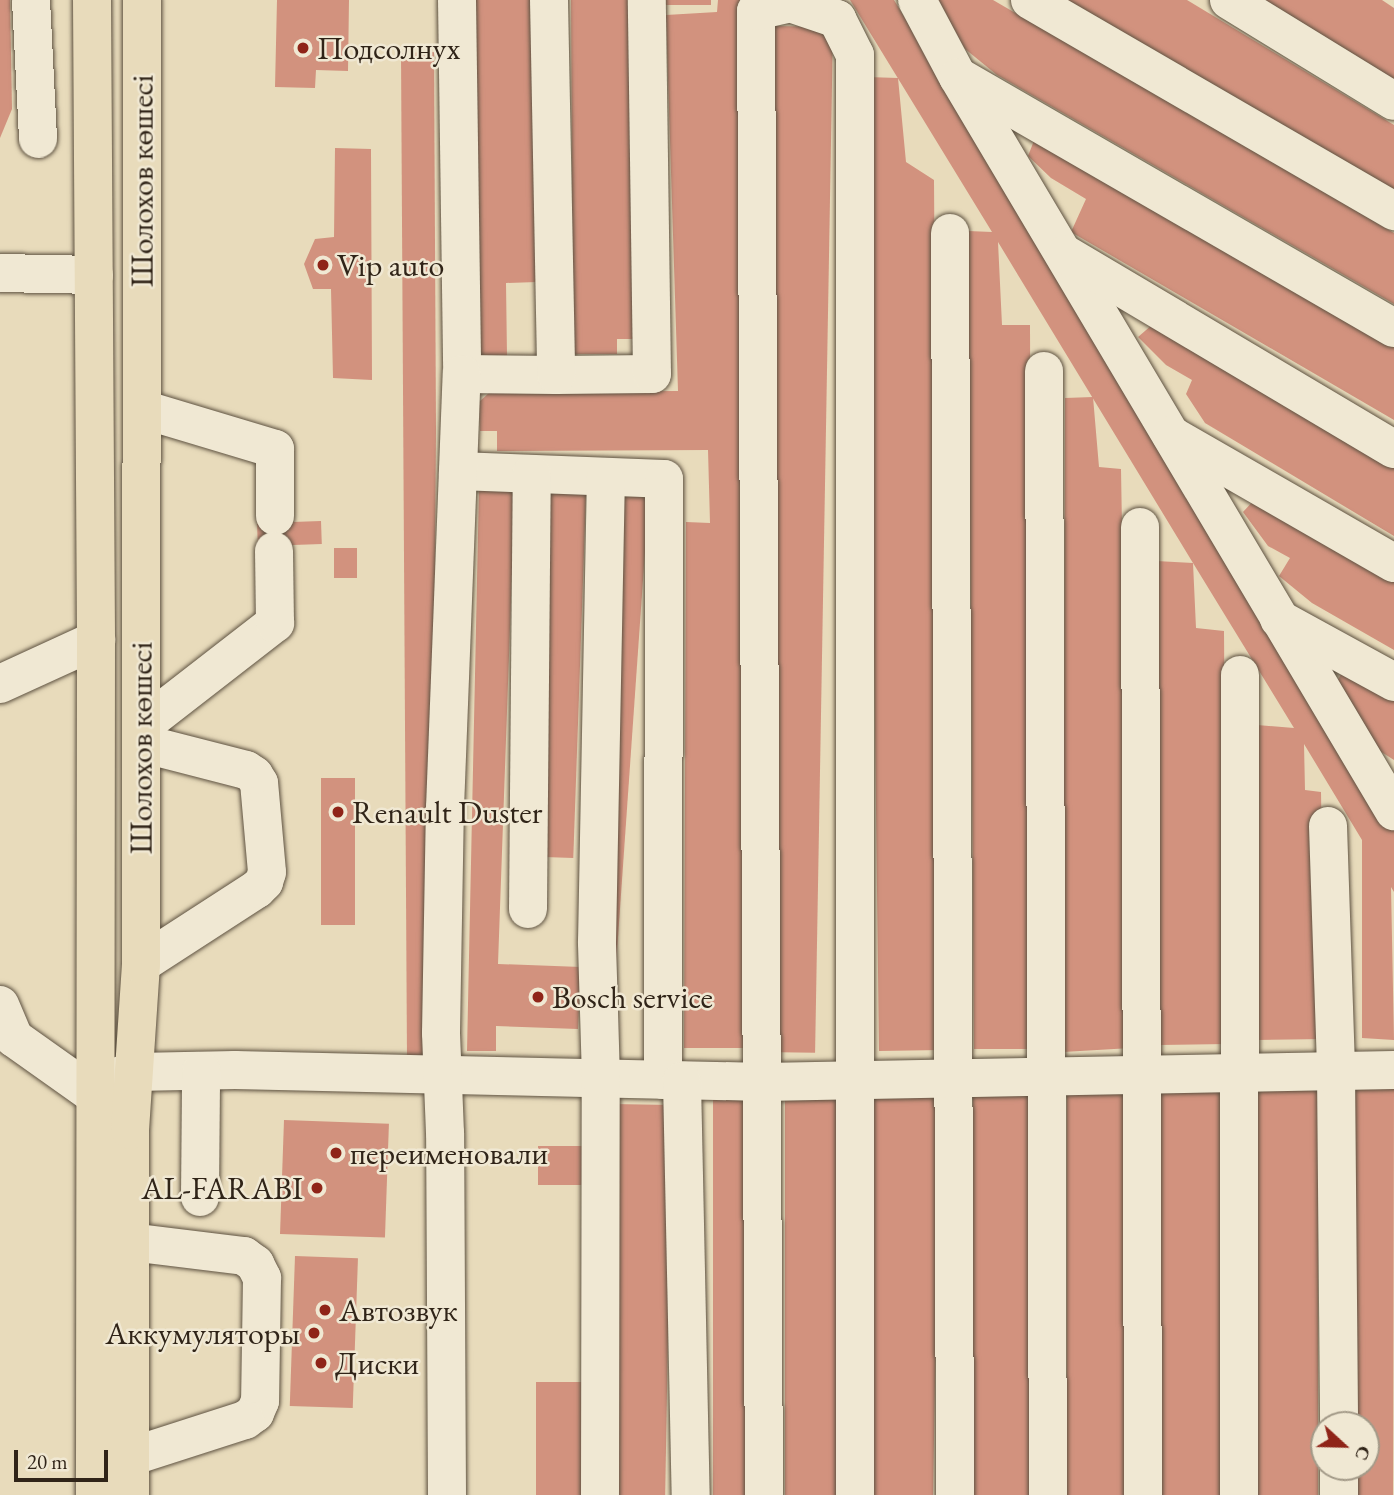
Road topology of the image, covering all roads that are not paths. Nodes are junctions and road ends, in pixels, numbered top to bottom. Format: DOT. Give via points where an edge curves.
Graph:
graph roads {
  1 [pos="31,0"];
  2 [pos="92,0"];
  3 [pos="142,0"];
  4 [pos="457,0"];
  5 [pos="549,0"];
  6 [pos="647,0"];
  7 [pos="918,0"];
  8 [pos="1030,0"];
  9 [pos="1229,0"];
  10 [pos="958,77"];
  11 [pos="1394,101"];
  12 [pos="38,139"];
  13 [pos="1394,211"];
  14 [pos="950,233"];
  15 [pos="1061,252"];
  16 [pos="0,273"];
  17 [pos="94,275"];
  18 [pos="1394,328"];
  19 [pos="1044,371"];
  20 [pos="462,374"];
  21 [pos="556,374"];
  22 [pos="142,409"];
  23 [pos="1168,433"];
  24 [pos="1394,449"];
  25 [pos="458,471"];
  26 [pos="532,474"];
  27 [pos="606,477"];
  28 [pos="1140,527"];
  29 [pos="1394,563"];
  30 [pos="1279,619"];
  31 [pos="141,638"];
  32 [pos="96,640"];
  33 [pos="1240,676"];
  34 [pos="1394,681"];
  35 [pos="0,684"];
  36 [pos="141,735"];
  37 [pos="1393,809"];
  38 [pos="1328,826"];
  39 [pos="528,909"];
  40 [pos="141,964"];
  41 [pos="0,1005"];
  42 [pos="1394,1070"];
  43 [pos="201,1071"];
  44 [pos="1336,1071"];
  45 [pos="135,1072"];
  46 [pos="1240,1073"];
  47 [pos="1143,1075"];
  48 [pos="441,1076"];
  49 [pos="1047,1076"];
  50 [pos="955,1078"];
  51 [pos="601,1079"];
  52 [pos="856,1080"];
  53 [pos="672,1081"];
  54 [pos="763,1082"];
  55 [pos="97,1089"];
  56 [pos="200,1197"];
  57 [pos="130,1242"];
  58 [pos="1339,1411"];
  59 [pos="130,1457"];
  60 [pos="95,1495"];
  61 [pos="130,1495"];
  62 [pos="447,1495"];
  63 [pos="600,1495"];
  64 [pos="691,1495"];
  65 [pos="764,1495"];
  66 [pos="855,1495"];
  67 [pos="955,1495"];
  68 [pos="1048,1495"];
  69 [pos="1143,1495"];
  70 [pos="1239,1495"];
  1 -- 12 [label="street"];
  2 -- 17 [label="highway, Шолохов көшесі"];
  3 -- 22 [label="highway, Шолохов көшесі"];
  4 -- 20 [label="street"];
  5 -- 21 [label="street"];
  6 -- 21 [label="street" via="652,374"];
  7 -- 10 [label="street"];
  8 -- 13 [label="street"];
  9 -- 11 [label="street"];
  10 -- 15 [label="street"];
  10 -- 18 [label="street"];
  14 -- 50 [label="street"];
  15 -- 23 [label="street"];
  15 -- 24 [label="street"];
  16 -- 17 [label="street"];
  17 -- 32 [label="highway, Шолохов көшесі"];
  19 -- 49 [label="street"];
  20 -- 21 [label="street"];
  20 -- 25 [label="street"];
  22 -- 31 [label="highway, Шолохов көшесі"];
  22 -- 36 [label="street" via="275,449 275,623"];
  23 -- 29 [label="street"];
  23 -- 30 [label="street"];
  25 -- 26 [label="street"];
  25 -- 48 [label="street" via="445,808"];
  26 -- 27 [label="street"];
  26 -- 39 [label="street"];
  27 -- 51 [label="street" via="597,942"];
  27 -- 53 [label="street" via="664,479"];
  28 -- 47 [label="street"];
  30 -- 34 [label="street"];
  30 -- 37 [label="street"];
  31 -- 32 [label="highway"];
  31 -- 36 [label="highway, Шолохов көшесі"];
  32 -- 35 [label="street"];
  32 -- 55 [label="highway, Шолохов көшесі"];
  33 -- 46 [label="street"];
  36 -- 40 [label="highway, Шолохов көшесі"];
  36 -- 40 [label="street" via="254,775 259,783 267,872 257,889"];
  38 -- 44 [label="street"];
  40 -- 45 [label="highway, Шолохов көшесі"];
  41 -- 55 [label="street" via="14,1038"];
  42 -- 44 [label="street"];
  43 -- 45 [label="street"];
  43 -- 48 [label="street"];
  43 -- 56 [label="street"];
  44 -- 46 [label="street"];
  44 -- 58 [label="street"];
  45 -- 55 [label="street"];
  45 -- 57 [label="highway, Шолохов көшесі"];
  46 -- 47 [label="street"];
  46 -- 70 [label="street"];
  47 -- 49 [label="street"];
  47 -- 69 [label="street"];
  48 -- 51 [label="street"];
  48 -- 62 [label="street"];
  49 -- 50 [label="street"];
  49 -- 68 [label="street"];
  50 -- 52 [label="street"];
  50 -- 67 [label="street"];
  51 -- 53 [label="street"];
  51 -- 63 [label="street"];
  52 -- 54 [label="street"];
  52 -- 54 [label="street" via="855,55 837,19 790,4 756,11"];
  52 -- 66 [label="street"];
  53 -- 54 [label="street"];
  53 -- 64 [label="street"];
  54 -- 65 [label="street"];
  55 -- 60 [label="highway, Шолохов көшесі"];
  57 -- 59 [label="highway, Шолохов көшесі"];
  57 -- 59 [label="street" via="244,1256 262,1278 260,1401 255,1413"];
  59 -- 61 [label="highway, Шолохов көшесі"];
}
